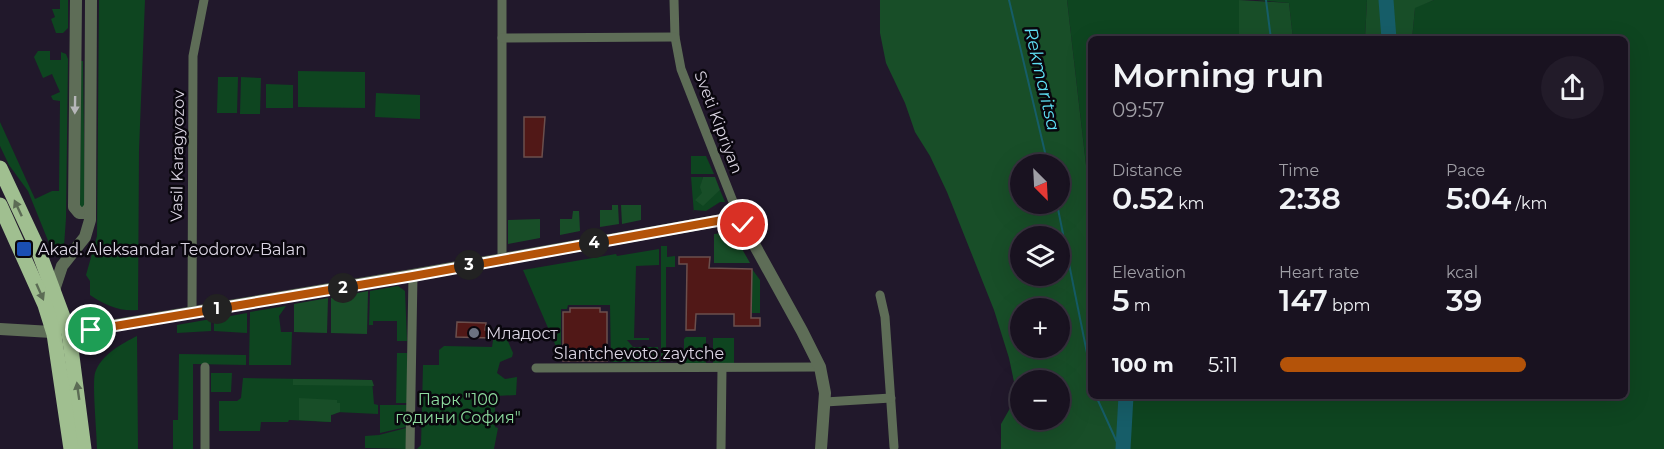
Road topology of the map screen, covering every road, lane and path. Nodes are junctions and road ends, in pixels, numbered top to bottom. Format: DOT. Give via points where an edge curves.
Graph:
graph roads {
  1 [pos="76,0"];
  2 [pos="91,0"];
  3 [pos="204,0"];
  4 [pos="502,0"];
  5 [pos="674,0"];
  6 [pos="675,37"];
  7 [pos="502,38"];
  8 [pos="0,168"];
  9 [pos="0,205"];
  10 [pos="90,207"];
  11 [pos="739,217"];
  12 [pos="502,259"];
  13 [pos="413,276"];
  14 [pos="54,290"];
  15 [pos="880,295"];
  16 [pos="192,314"];
  17 [pos="0,329"];
  18 [pos="62,334"];
  19 [pos="205,367"];
  20 [pos="820,367"];
  21 [pos="536,368"];
  22 [pos="722,368"];
  23 [pos="891,398"];
  24 [pos="825,402"];
  25 [pos="894,447"];
  26 [pos="71,449"];
  27 [pos="84,449"];
  28 [pos="205,449"];
  29 [pos="410,449"];
  30 [pos="722,449"];
  31 [pos="821,449"];
  1 -- 10 [label="street, one-way" via="74,207 79,213"];
  2 -- 10 [label="street"];
  3 -- 16 [label="street, Vasil Karagyozov" via="193,56"];
  4 -- 7 [label="street"];
  5 -- 6 [label="street, Sveti Kipriyan"];
  6 -- 7 [label="street"];
  6 -- 11 [label="street, Sveti Kipriyan" via="691,99"];
  7 -- 12 [label="street"];
  14 -- 8 [label="main road, one-way"];
  9 -- 18 [label="main road, one-way"];
  10 -- 14 [label="street" via="87,232 62,266"];
  11 -- 12 [label="street"];
  11 -- 20 [label="street, Sveti Kipriyan"];
  12 -- 13 [label="street"];
  13 -- 16 [label="street"];
  13 -- 29 [label="street"];
  14 -- 18 [label="main road"];
  15 -- 23 [label="street"];
  16 -- 18 [label="street"];
  17 -- 18 [label="street"];
  18 -- 26 [label="main road"];
  27 -- 18 [label="main road, one-way"];
  19 -- 28 [label="street"];
  20 -- 22 [label="street, Slantchevoto zaytche"];
  20 -- 24 [label="street, Sveti Kipriyan"];
  21 -- 22 [label="street, Slantchevoto zaytche"];
  22 -- 30 [label="street"];
  23 -- 24 [label="street"];
  23 -- 25 [label="street"];
  24 -- 31 [label="street, Sveti Kipriyan"];
}
